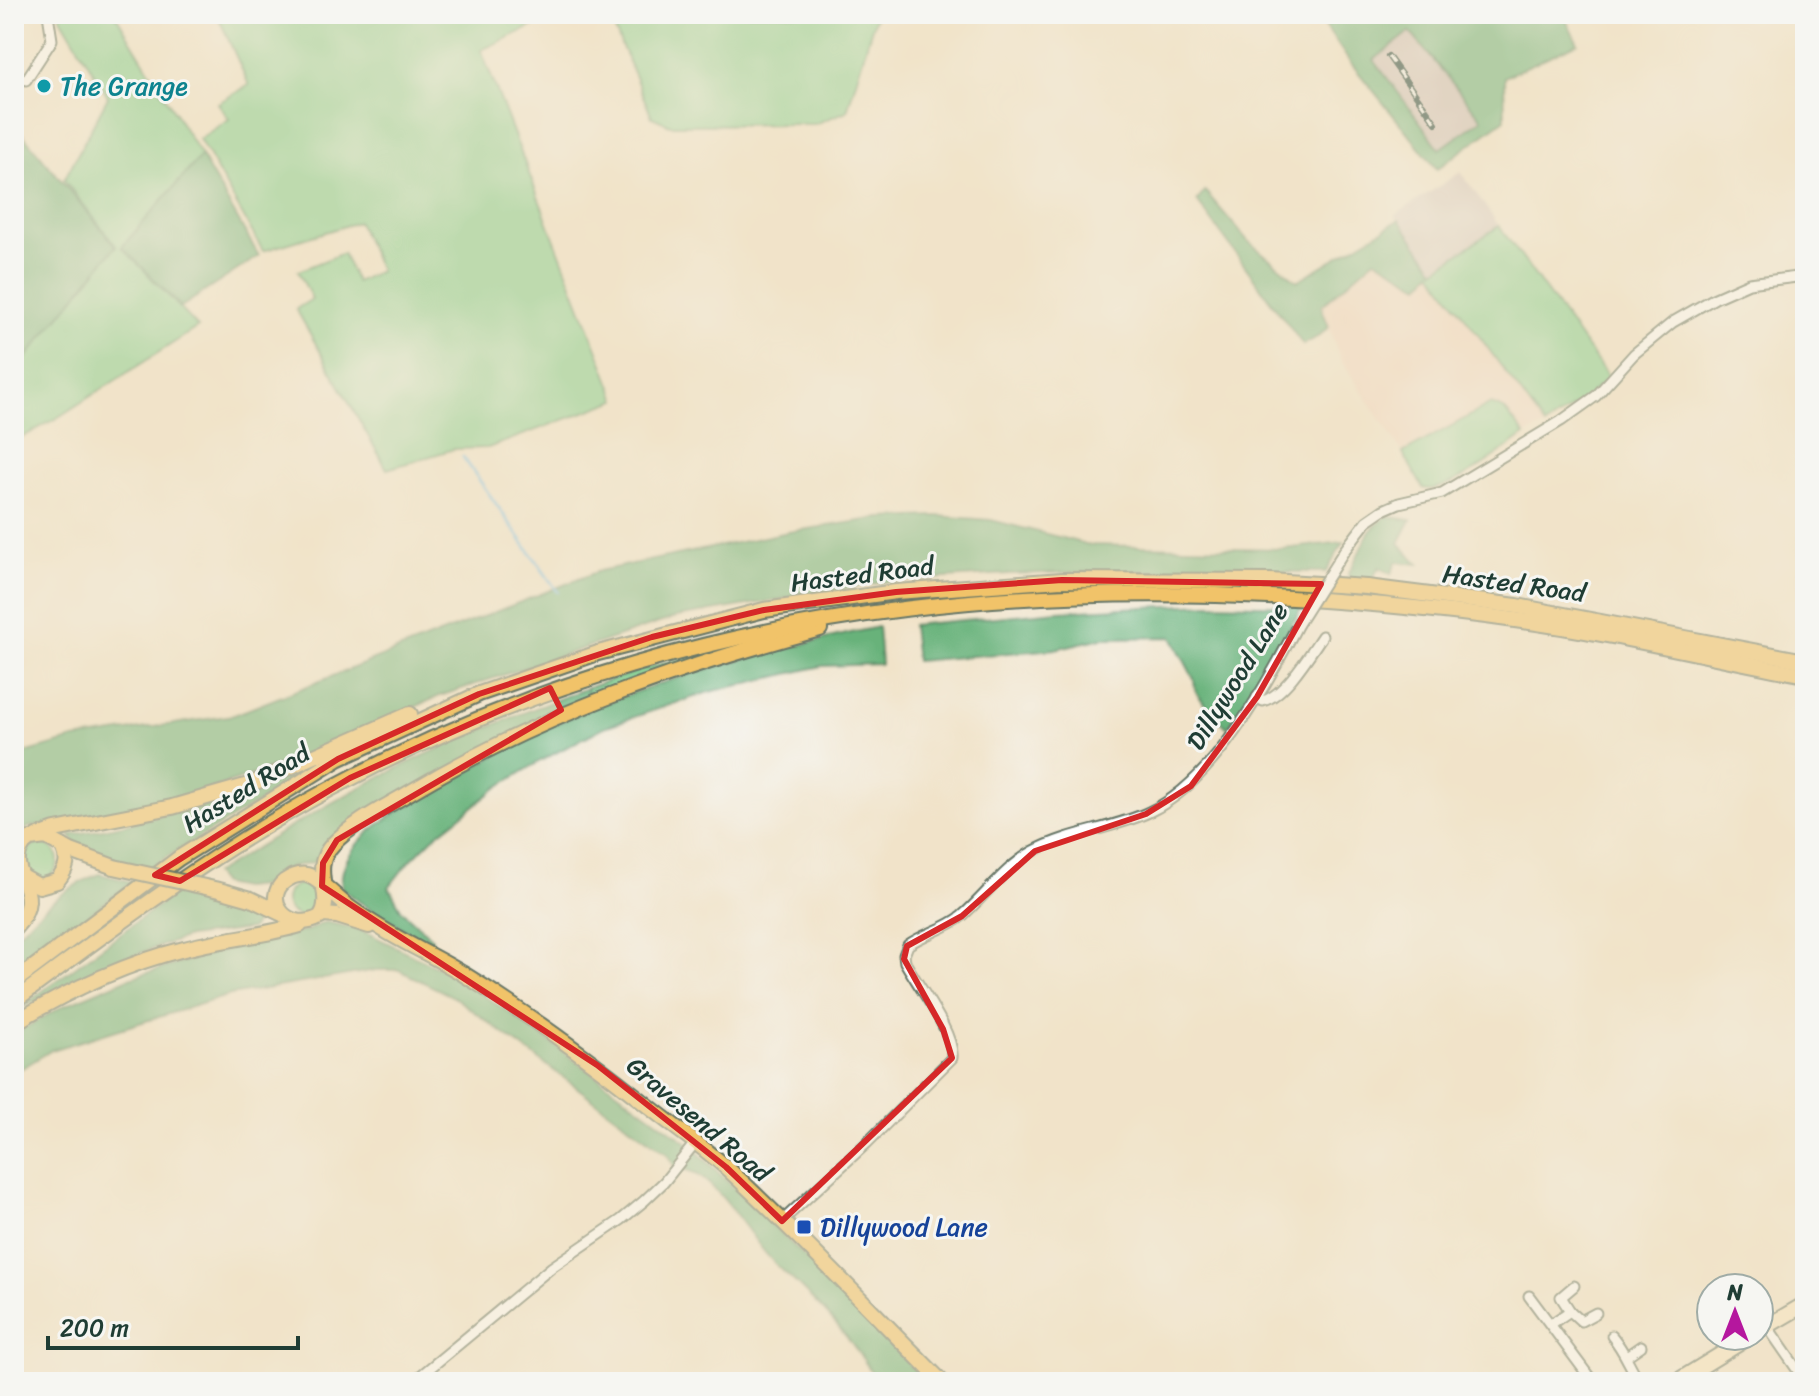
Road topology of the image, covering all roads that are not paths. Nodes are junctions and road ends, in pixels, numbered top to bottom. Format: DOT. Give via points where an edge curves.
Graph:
graph roads {
  1 [pos="48,14"];
  2 [pos="26,80"];
  3 [pos="1805,276"];
  4 [pos="764,610"];
  5 [pos="890,610"];
  6 [pos="1322,636"];
  7 [pos="1805,661"];
  8 [pos="1805,675"];
  9 [pos="1257,697"];
  10 [pos="25,844"];
  11 [pos="62,845"];
  12 [pos="114,867"];
  13 [pos="64,872"];
  14 [pos="18,875"];
  15 [pos="281,885"];
  16 [pos="322,886"];
  17 [pos="219,890"];
  18 [pos="280,913"];
  19 [pos="315,919"];
  20 [pos="14,929"];
  21 [pos="392,934"];
  22 [pos="14,982"];
  23 [pos="14,1001"];
  24 [pos="14,1023"];
  25 [pos="695,1143"];
  26 [pos="782,1221"];
  27 [pos="1569,1287"];
  28 [pos="1529,1296"];
  29 [pos="1805,1304"];
  30 [pos="1570,1311"];
  31 [pos="1593,1317"];
  32 [pos="1775,1321"];
  33 [pos="1551,1324"];
  34 [pos="1612,1336"];
  35 [pos="1775,1343"];
  36 [pos="1641,1346"];
  37 [pos="1725,1352"];
  38 [pos="1628,1355"];
  39 [pos="1805,1381"];
  40 [pos="413,1382"];
  41 [pos="942,1382"];
  42 [pos="1593,1382"];
  43 [pos="1640,1382"];
  44 [pos="1676,1382"];
  1 -- 2 [label="street" via="52,40"];
  3 -- 9 [label="street, Dillywood Lane, bridge" via="1749,283 1715,298 1673,322 1596,396 1561,421 1442,493 1399,503 1367,521"];
  4 -- 7 [label="main road, Hasted Road" via="896,592 1062,580 1270,581 1517,606"];
  4 -- 10 [label="main road" via="685,622 564,656 433,704 249,785 172,807 55,830"];
  4 -- 22 [label="main road, Hasted Road" via="652,637 509,684 338,759 187,853"];
  5 -- 8 [label="main road, Hasted Road" via="1123,594 1339,601 1516,620"];
  5 -- 16 [label="main road" via="673,671 499,743 337,840 323,863"];
  5 -- 23 [label="main road, Hasted Road" via="708,643 569,685 440,735 246,837"];
  6 -- 9 [label="street" via="1270,699"];
  9 -- 26 [label="street, Dillywood Lane" via="1191,786 1170,802 1035,851 962,916 908,945 905,962 952,1046 952,1058"];
  10 -- 11 [label="main road" via="51,838"];
  10 -- 14 [label="main road"];
  11 -- 12 [label="main road"];
  11 -- 13 [label="main road" via="67,854"];
  12 -- 13 [label="main road"];
  12 -- 17 [label="main road, bridge"];
  13 -- 14 [label="main road" via="48,885 32,884"];
  14 -- 20 [label="main road" via="28,893 28,909"];
  15 -- 16 [label="main road" via="303,875"];
  15 -- 17 [label="main road" via="256,894"];
  15 -- 18 [label="main road" via="276,898"];
  16 -- 19 [label="main road" via="326,903"];
  16 -- 21 [label="main road, Gravesend Road"];
  17 -- 18 [label="main road"];
  18 -- 19 [label="main road" via="292,922"];
  19 -- 21 [label="main road, Gravesend Road" via="349,919"];
  19 -- 24 [label="main road" via="136,964"];
  21 -- 25 [label="main road, Gravesend Road" via="504,1000"];
  25 -- 26 [label="main road, Gravesend Road"];
  25 -- 40 [label="street" via="644,1201 552,1267"];
  26 -- 41 [label="main road, Gravesend Road"];
  27 -- 30 [label="street" via="1561,1297"];
  28 -- 33 [label="street"];
  29 -- 32 [label="main road"];
  30 -- 31 [label="street" via="1581,1321"];
  30 -- 33 [label="street"];
  33 -- 42 [label="street"];
  34 -- 38 [label="street"];
  35 -- 39 [label="street"];
  36 -- 38 [label="street"];
  37 -- 44 [label="main road"];
  38 -- 43 [label="street"];
}
